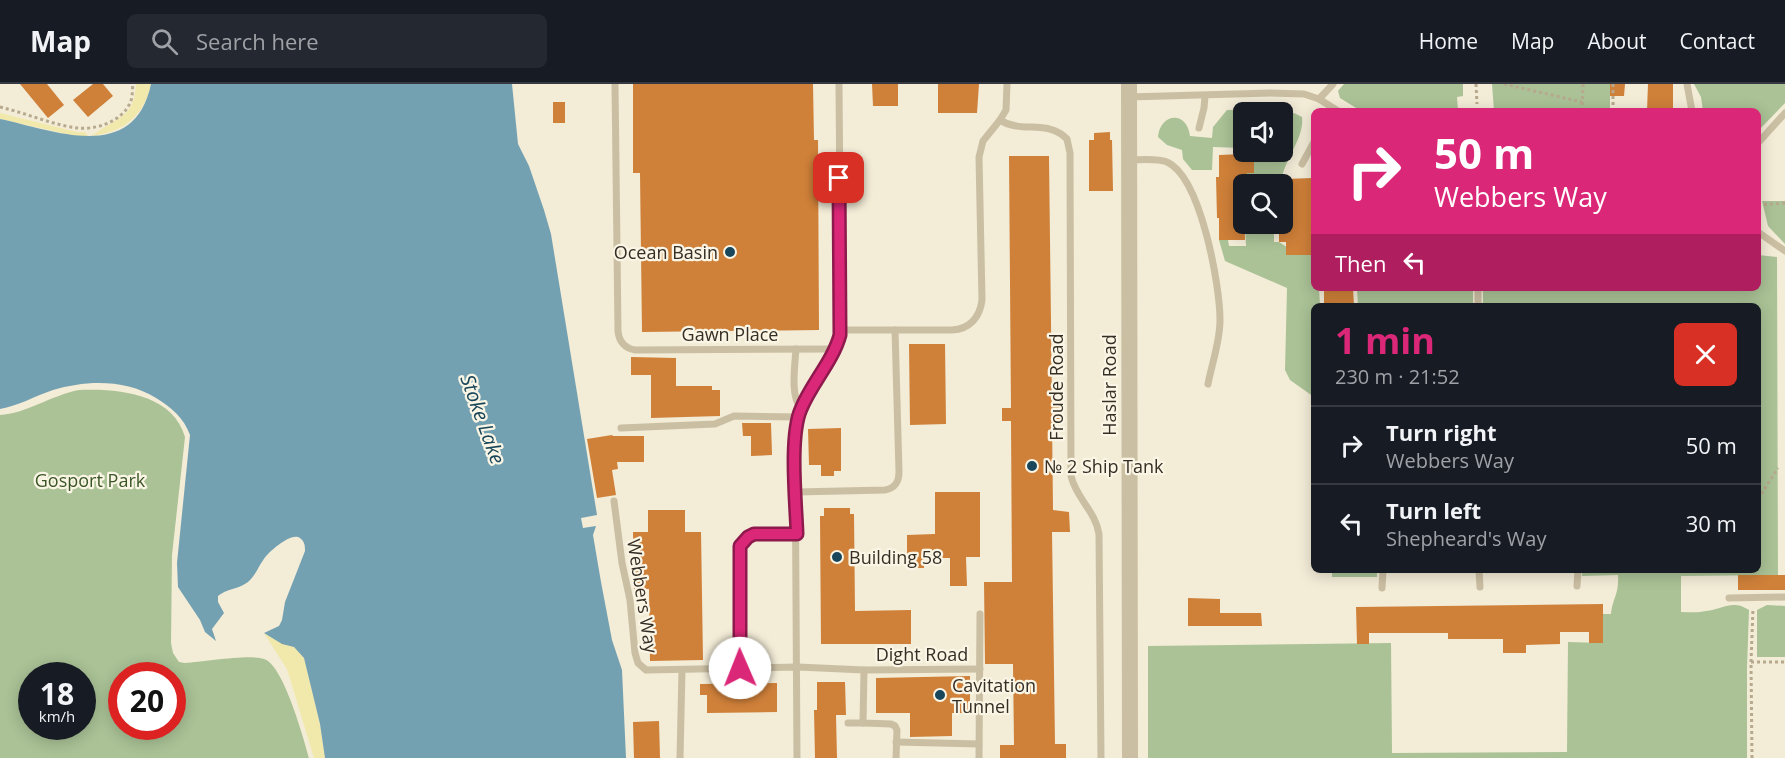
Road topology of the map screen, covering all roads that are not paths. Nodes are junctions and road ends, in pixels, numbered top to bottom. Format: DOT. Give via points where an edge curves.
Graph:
graph roads {
  1 [pos="615,84"];
  2 [pos="839,84"];
  3 [pos="1007,84"];
  4 [pos="1270,84"];
  5 [pos="1333,84"];
  6 [pos="1687,84"];
  7 [pos="1129,91"];
  8 [pos="1270,93"];
  9 [pos="1205,96"];
  10 [pos="1319,99"];
  11 [pos="1333,108"];
  12 [pos="1691,108"];
  13 [pos="1785,113"];
  14 [pos="1000,120"];
  15 [pos="1199,128"];
  16 [pos="1761,140"];
  17 [pos="1311,148"];
  18 [pos="1130,160"];
  19 [pos="1302,164"];
  20 [pos="1761,234"];
  21 [pos="1785,251"];
  22 [pos="841,330"];
  23 [pos="895,330"];
  24 [pos="796,349"];
  25 [pos="834,349"];
  26 [pos="1208,384"];
  27 [pos="801,408"];
  28 [pos="798,417"];
  29 [pos="621,428"];
  30 [pos="796,492"];
  31 [pos="614,501"];
  32 [pos="797,534"];
  33 [pos="1383,573"];
  34 [pos="1479,573"];
  35 [pos="1578,573"];
  36 [pos="1577,586"];
  37 [pos="1480,587"];
  38 [pos="1382,588"];
  39 [pos="1785,597"];
  40 [pos="1729,598"];
  41 [pos="980,614"];
  42 [pos="798,667"];
  43 [pos="740,668"];
  44 [pos="980,669"];
  45 [pos="682,670"];
  46 [pos="864,670"];
  47 [pos="848,723"];
  48 [pos="863,723"];
  49 [pos="896,742"];
  50 [pos="979,744"];
  51 [pos="680,758"];
  52 [pos="797,758"];
  53 [pos="896,758"];
  54 [pos="980,758"];
  55 [pos="1101,758"];
  56 [pos="1130,758"];
  1 -- 24 [label="lane, Gawn Place" via="621,341 635,350"];
  2 -- 22 [label="lane"];
  3 -- 14 [label="lane" via="1006,110"];
  4 -- 8 [label="lane"];
  5 -- 10 [label="lane"];
  6 -- 12 [label="lane"];
  7 -- 9 [label="lane"];
  7 -- 18 [label="street, Haslar Road"];
  8 -- 9 [label="lane"];
  8 -- 10 [label="lane" via="1304,94"];
  9 -- 15 [label="lane"];
  10 -- 11 [label="lane"];
  13 -- 16 [label="lane"];
  14 -- 23 [label="lane" via="983,141 979,157 979,313 957,330"];
  14 -- 55 [label="lane, Froude Road" via="1014,126 1055,129 1067,139 1070,153 1071,477 1099,529"];
  17 -- 19 [label="lane"];
  18 -- 26 [label="lane" via="1167,163 1193,194 1212,255 1219,310 1218,339"];
  18 -- 56 [label="street, Haslar Road"];
  20 -- 21 [label="lane"];
  22 -- 23 [label="lane"];
  22 -- 25 [label="lane"];
  23 -- 30 [label="lane" via="897,482 885,490"];
  24 -- 25 [label="lane, Gawn Place"];
  24 -- 27 [label="lane" via="794,393"];
  25 -- 27 [label="lane"];
  27 -- 28 [label="lane"];
  28 -- 29 [label="lane" via="734,416 715,424"];
  28 -- 30 [label="lane"];
  30 -- 32 [label="lane"];
  31 -- 45 [label="lane, Webbers Way" via="637,660 646,670"];
  32 -- 42 [label="lane"];
  32 -- 43 [label="lane" via="754,534 740,546"];
  33 -- 38 [label="lane"];
  34 -- 37 [label="lane"];
  35 -- 36 [label="lane"];
  39 -- 40 [label="lane"];
  41 -- 44 [label="lane"];
  42 -- 43 [label="lane, Webbers Way"];
  42 -- 46 [label="lane, Dight Road"];
  42 -- 52 [label="lane"];
  43 -- 45 [label="lane, Webbers Way"];
  44 -- 46 [label="lane, Dight Road"];
  44 -- 50 [label="lane"];
  45 -- 51 [label="lane"];
  46 -- 48 [label="lane"];
  47 -- 48 [label="lane"];
  48 -- 49 [label="lane" via="894,725"];
  49 -- 50 [label="lane"];
  49 -- 53 [label="lane"];
  50 -- 54 [label="lane"];
}
